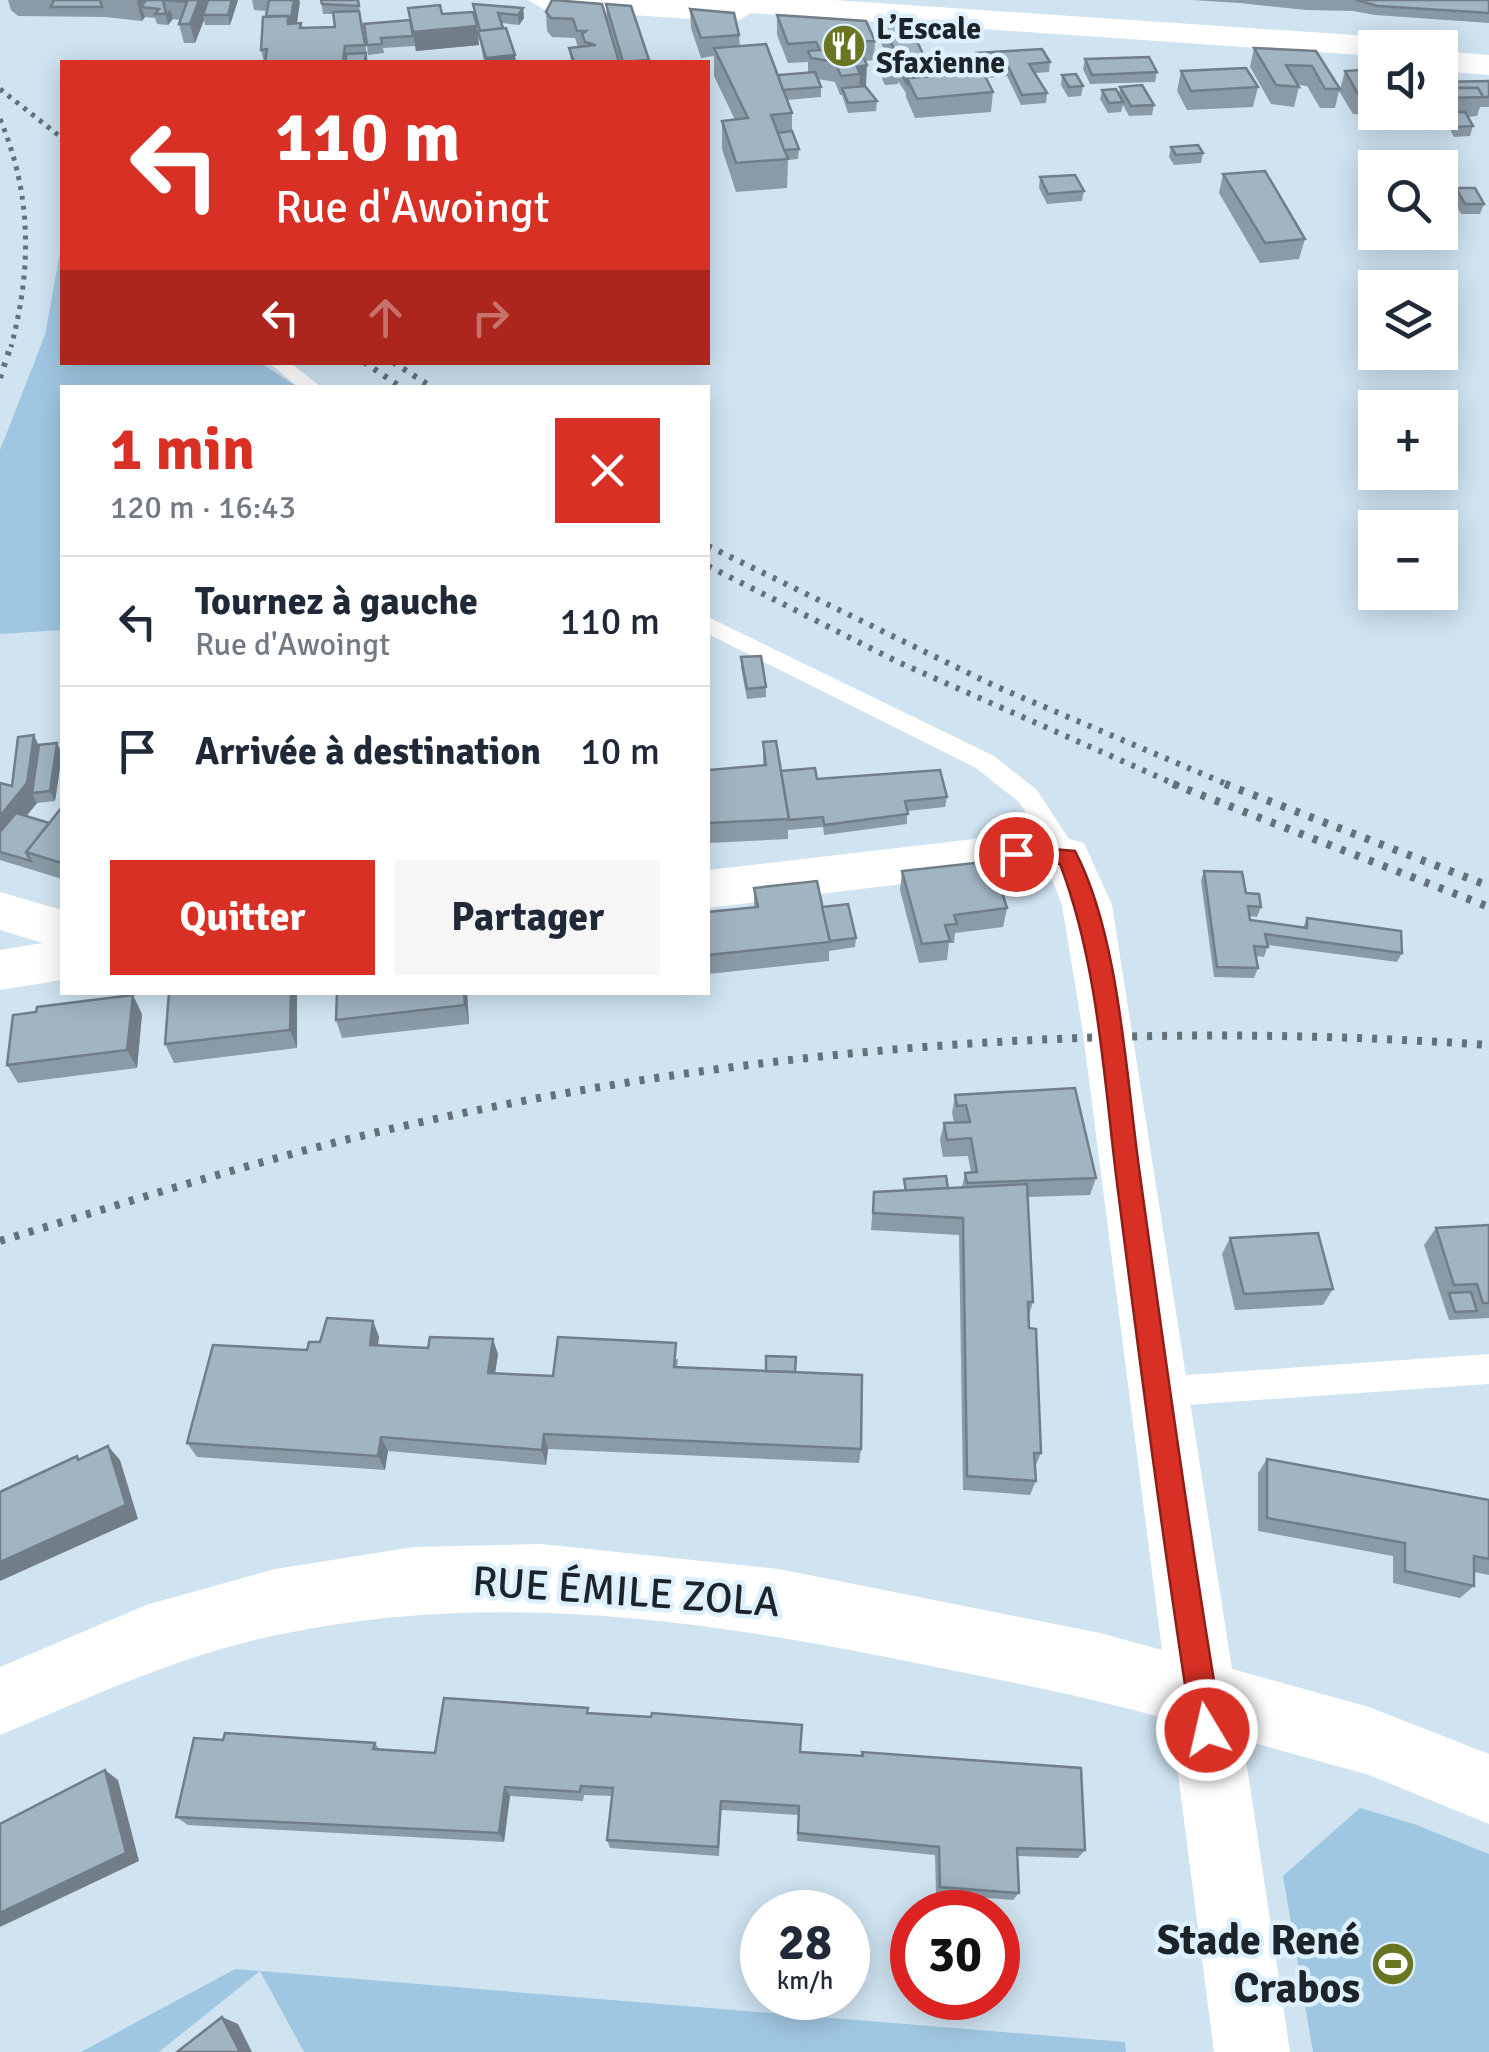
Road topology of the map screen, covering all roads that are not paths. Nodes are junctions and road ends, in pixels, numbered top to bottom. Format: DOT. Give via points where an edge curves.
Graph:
graph roads {
  1 [pos="544,0"];
  2 [pos="694,3"];
  3 [pos="883,12"];
  4 [pos="1254,40"];
  5 [pos="1358,46"];
  6 [pos="1458,51"];
  7 [pos="1358,54"];
  8 [pos="1489,54"];
  9 [pos="1458,62"];
  10 [pos="1489,65"];
  11 [pos="280,365"];
  12 [pos="308,385"];
  13 [pos="710,626"];
  14 [pos="1067,856"];
  15 [pos="710,888"];
  16 [pos="0,911"];
  17 [pos="60,928"];
  18 [pos="60,960"];
  19 [pos="0,970"];
  20 [pos="1489,1369"];
  21 [pos="1158,1392"];
  22 [pos="1202,1696"];
  23 [pos="0,1702"];
  24 [pos="1489,1789"];
  25 [pos="1252,2052"];
  1 -- 2 [label="main road"];
  2 -- 3 [label="main road"];
  3 -- 4 [label="main road" via="1066,35"];
  4 -- 5 [label="main road"];
  4 -- 7 [label="main road"];
  6 -- 8 [label="main road"];
  9 -- 10 [label="main road"];
  11 -- 12 [label="lane"];
  13 -- 14 [label="lane" via="985,762 1028,796"];
  14 -- 15 [label="street" via="991,855"];
  14 -- 21 [label="street" via="1086,905 1109,1033"];
  16 -- 17 [label="street"];
  18 -- 19 [label="street"];
  20 -- 21 [label="lane"];
  21 -- 22 [label="street"];
  22 -- 23 [label="street, RUE ÉMILE ZOLA" via="1100,1667 836,1612 541,1577 414,1580 275,1602 146,1638"];
  22 -- 24 [label="street, RUE ÉMILE ZOLA" via="1369,1740"];
  22 -- 25 [label="street"];
}
